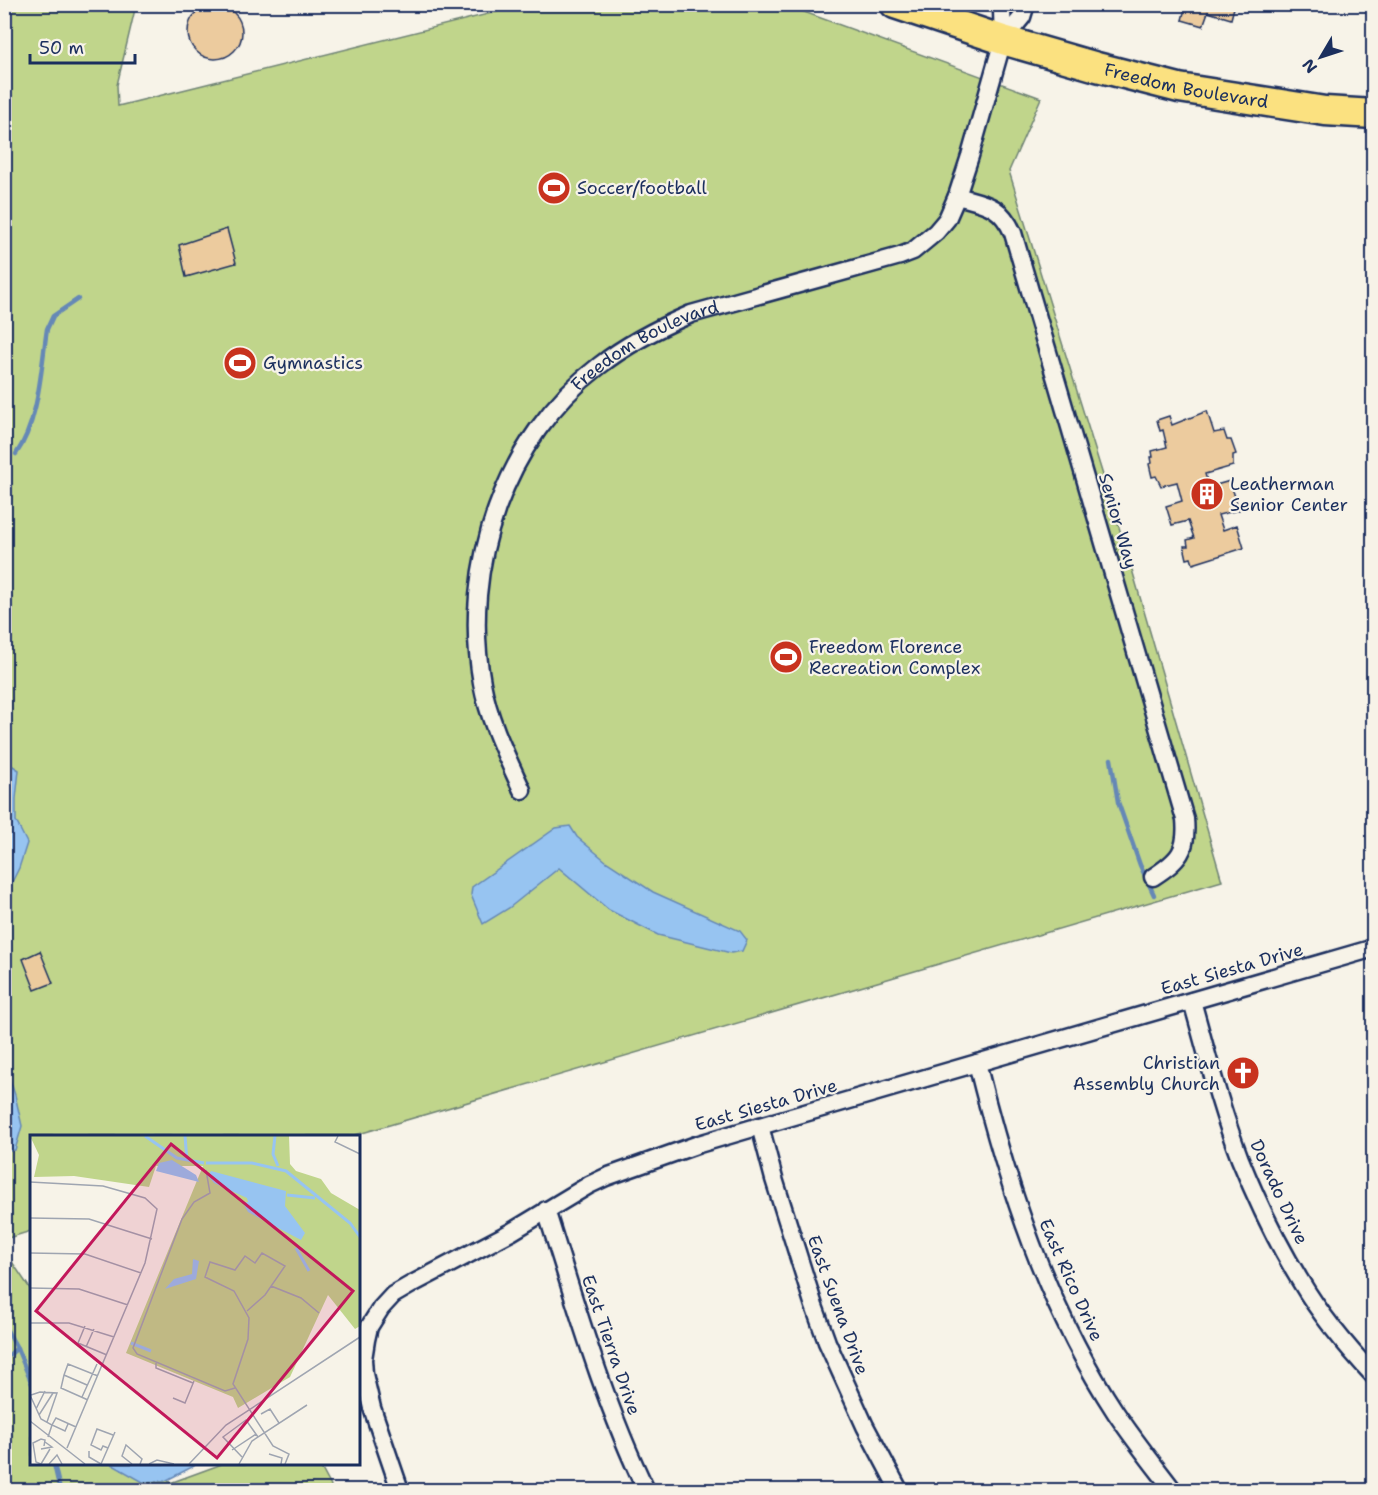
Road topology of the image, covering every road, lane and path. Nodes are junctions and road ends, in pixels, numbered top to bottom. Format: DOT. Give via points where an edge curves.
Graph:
graph roads {
  1 [pos="895,4"];
  2 [pos="1003,4"];
  3 [pos="1026,4"];
  4 [pos="1003,40"];
  5 [pos="1374,114"];
  6 [pos="957,196"];
  7 [pos="522,790"];
  8 [pos="1153,877"];
  9 [pos="1374,948"];
  10 [pos="1192,1001"];
  11 [pos="977,1063"];
  12 [pos="760,1126"];
  13 [pos="546,1210"];
  14 [pos="1374,1376"];
  15 [pos="400,1491"];
  16 [pos="646,1491"];
  17 [pos="899,1491"];
  18 [pos="1173,1491"];
  1 -- 4 [label="highway, Freedom Boulevard"];
  2 -- 4 [label="street"];
  3 -- 4 [label="street" via="1022,17"];
  4 -- 5 [label="highway, Freedom Boulevard" via="1179,88 1325,111"];
  4 -- 6 [label="street, Freedom Boulevard"];
  6 -- 7 [label="street, Freedom Boulevard" via="936,232 912,251 691,314 651,333 598,367 537,432 516,465 489,530 477,610 478,653 490,715"];
  6 -- 8 [label="street, Senior Way" via="990,205 1001,213 1013,233 1185,819 1182,851 1170,866"];
  9 -- 10 [label="street, East Siesta Drive"];
  10 -- 11 [label="street, East Siesta Drive"];
  10 -- 14 [label="street, Dorado Drive" via="1227,1120 1256,1197 1305,1290"];
  11 -- 12 [label="street, East Siesta Drive"];
  11 -- 18 [label="street, East Rico Drive" via="1006,1169 1061,1314 1116,1413"];
  12 -- 13 [label="street, East Siesta Drive" via="606,1177"];
  12 -- 17 [label="street, East Suena Drive" via="827,1342"];
  13 -- 15 [label="street, East Siesta Drive" via="393,1295 369,1327 363,1374"];
  13 -- 16 [label="street, East Tierra Drive" via="609,1403"];
}
